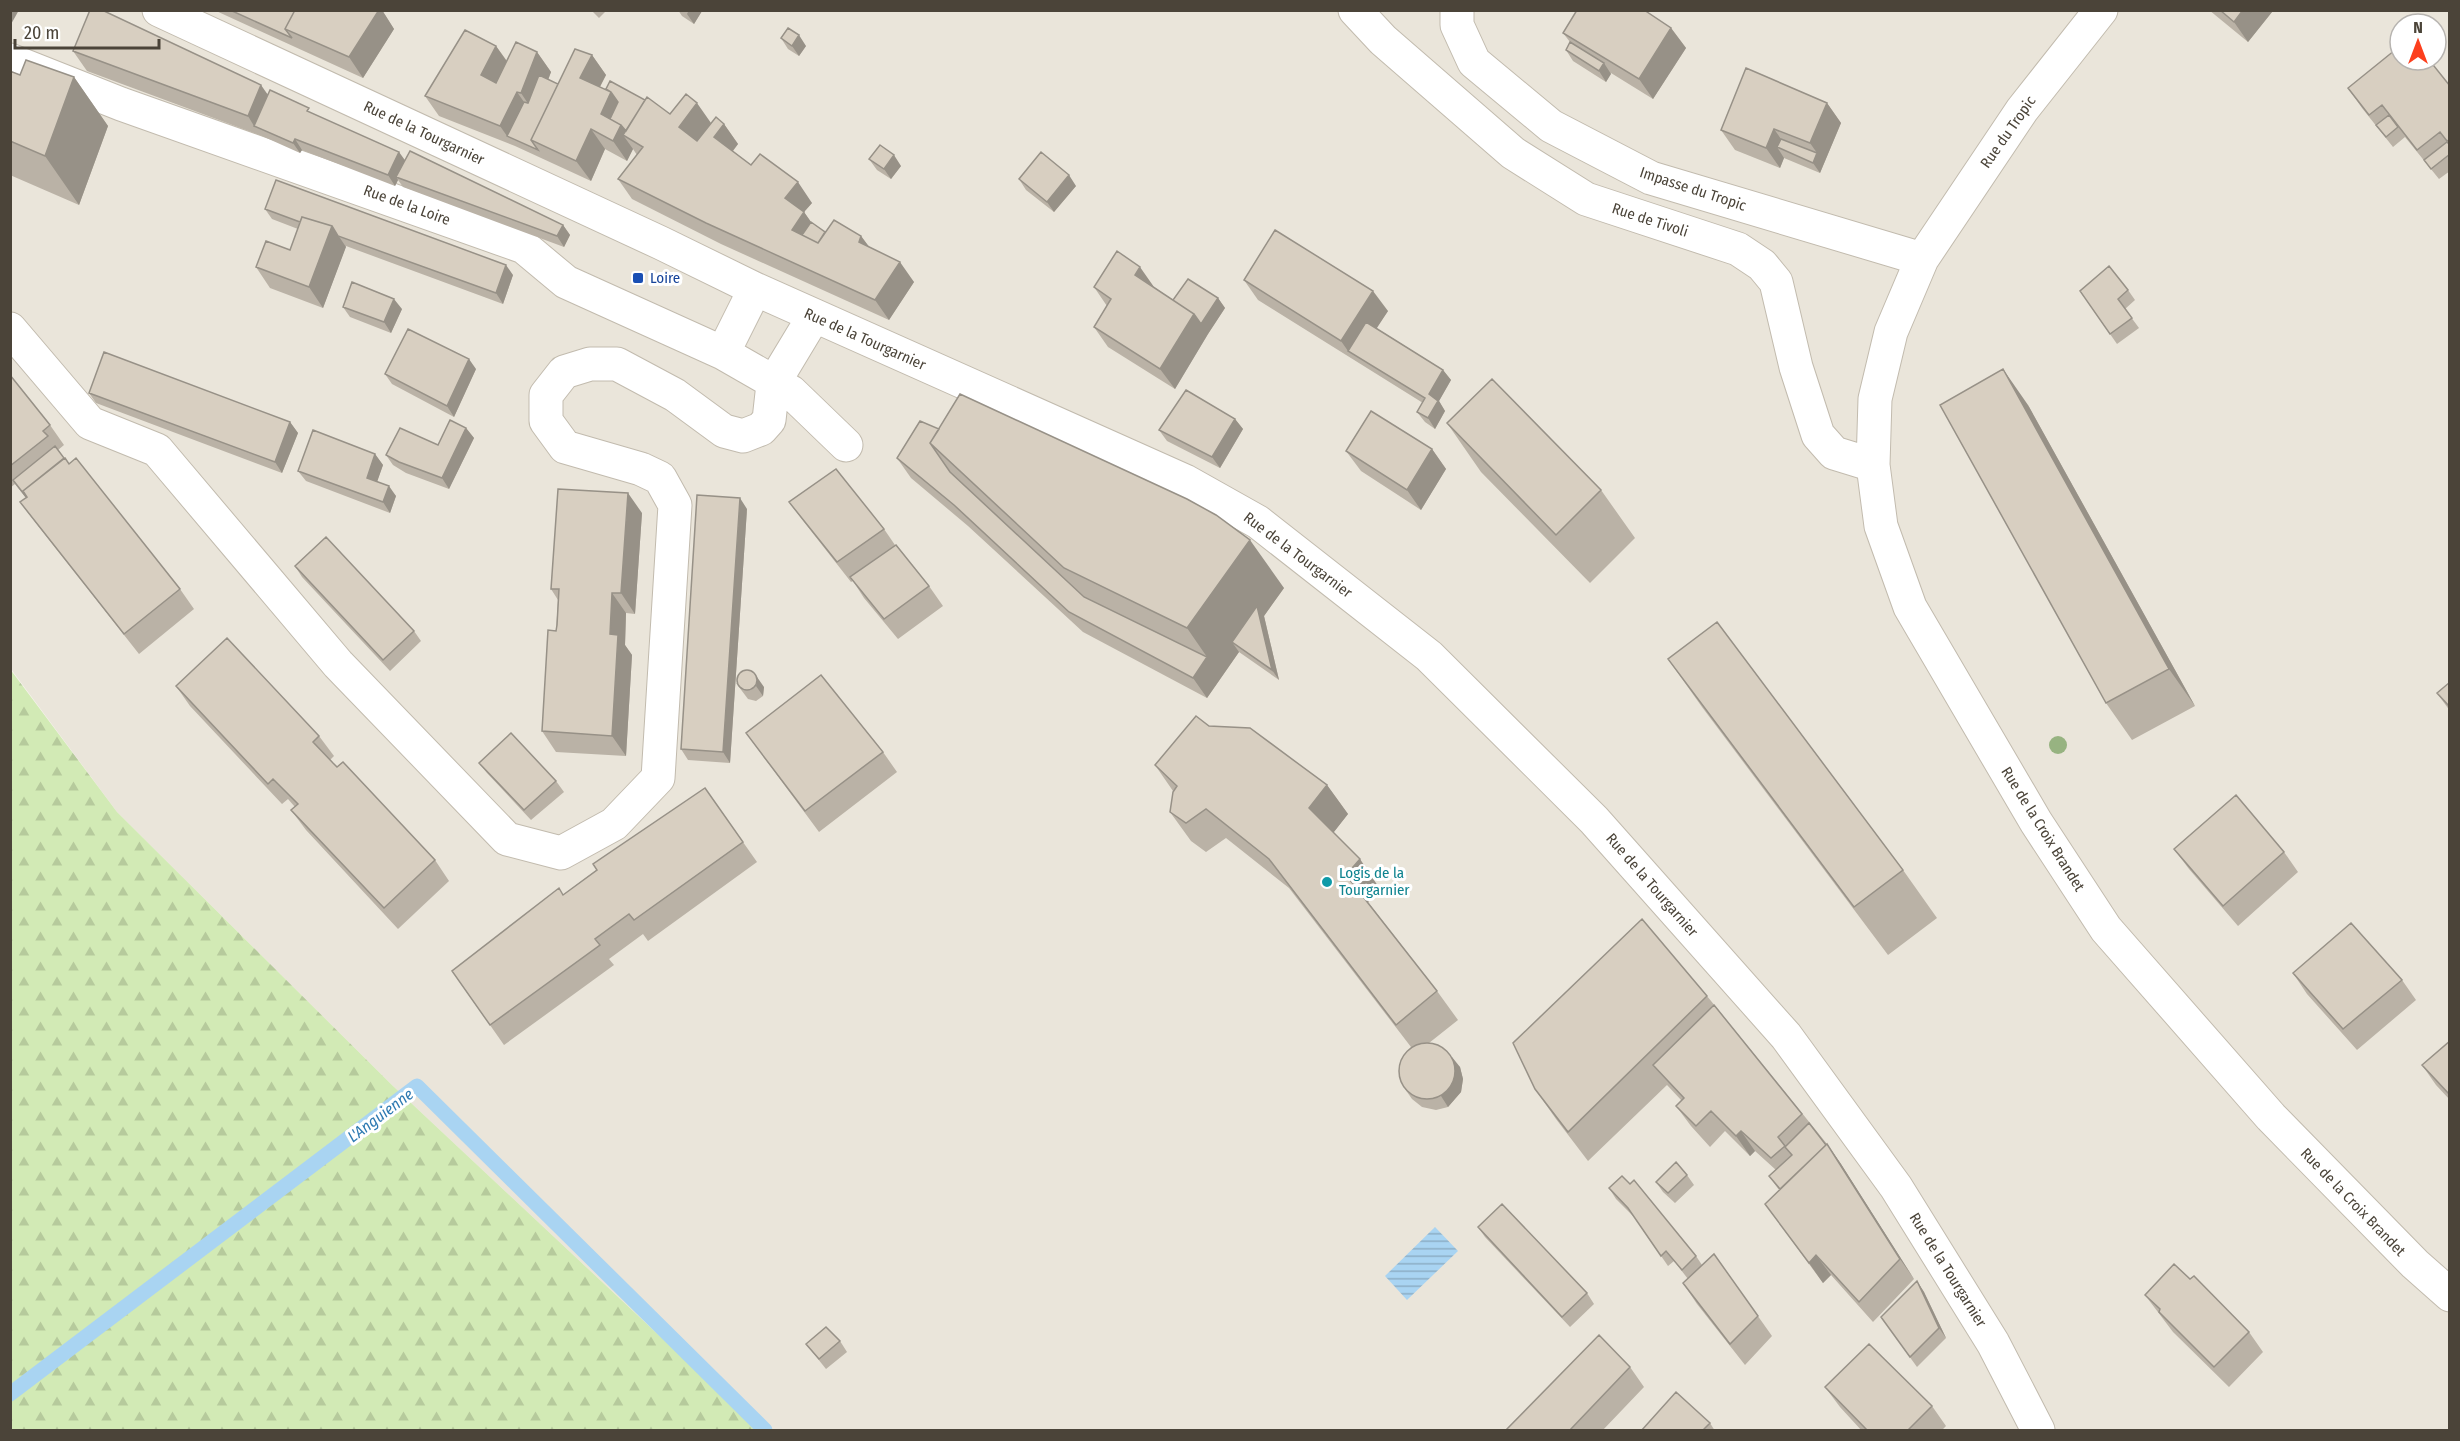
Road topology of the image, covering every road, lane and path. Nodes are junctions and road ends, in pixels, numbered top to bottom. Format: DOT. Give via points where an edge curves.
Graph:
graph roads {
  1 [pos="159,10"];
  2 [pos="1355,10"];
  3 [pos="1457,10"];
  4 [pos="2101,10"];
  5 [pos="10,60"];
  6 [pos="1922,260"];
  7 [pos="755,289"];
  8 [pos="814,316"];
  9 [pos="10,329"];
  10 [pos="723,353"];
  11 [pos="773,384"];
  12 [pos="846,445"];
  13 [pos="1873,465"];
  14 [pos="2450,1295"];
  15 [pos="2038,1431"];
  1 -- 7 [label="street, Rue de la Tourgarnier"];
  2 -- 13 [label="street, Rue de Tivoli" via="1383,40 1513,153 1586,199 1738,249 1762,265 1776,282 1796,367 1818,435 1834,453"];
  3 -- 6 [label="street, Impasse du Tropic" via="1457,26 1474,62 1551,126 1651,178"];
  4 -- 6 [label="street, Rue du Tropic" via="2022,110"];
  5 -- 10 [label="street, Rue de la Loire" via="132,108 524,247 566,282"];
  6 -- 13 [label="street, Rue de la Croix Brandet" via="1891,332 1875,399"];
  7 -- 8 [label="street, Rue de la Tourgarnier"];
  7 -- 10 [label="street"];
  8 -- 11 [label="street"];
  8 -- 15 [label="street, Rue de la Tourgarnier" via="1185,481 1258,522 1429,656 1594,820 1786,1036 1896,1187 1993,1343"];
  9 -- 11 [label="street" via="90,423 157,450 338,664 507,839 561,853 614,824 658,778 675,506 660,478 565,447 546,421 546,395 564,372 590,364 617,364 675,395 724,431 743,436 761,429 769,420"];
  10 -- 11 [label="street, Rue de la Loire"];
  11 -- 12 [label="street, Rue de la Loire" via="791,393"];
  13 -- 14 [label="street, Rue de la Croix Brandet" via="1881,526 1910,607 2036,822 2106,929 2271,1117"];
}
